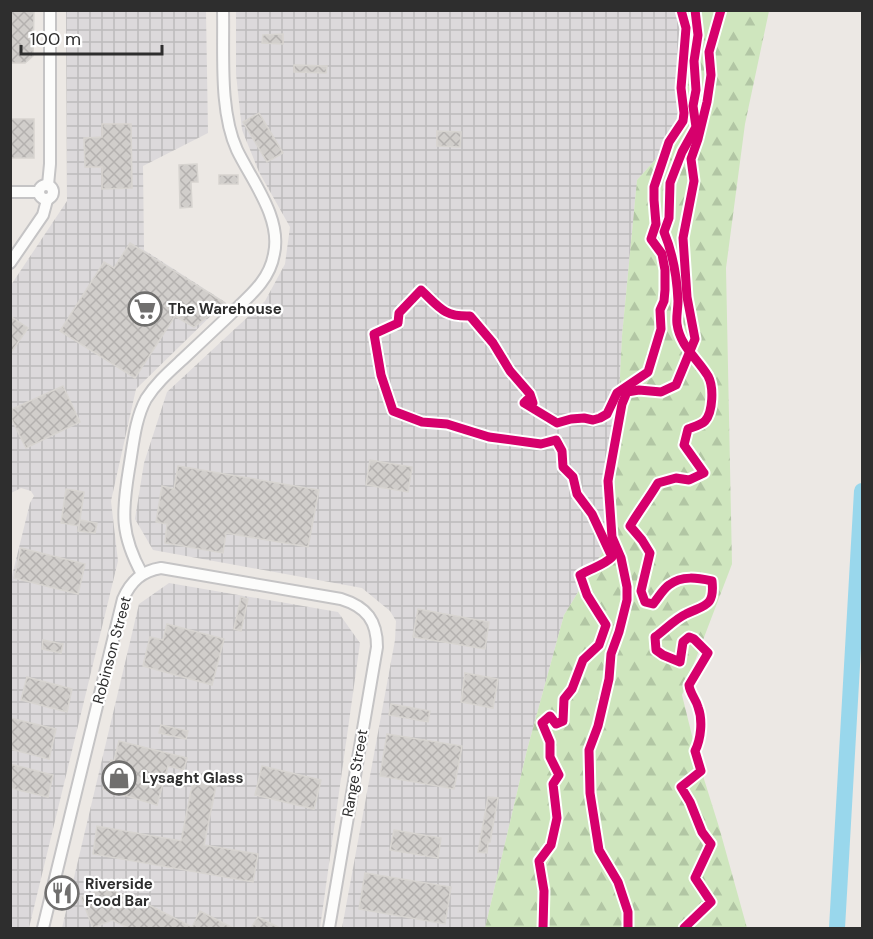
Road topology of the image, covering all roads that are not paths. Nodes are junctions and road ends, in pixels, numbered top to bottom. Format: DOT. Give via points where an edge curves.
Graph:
graph roads {
  1 [pos="50,10"];
  2 [pos="223,10"];
  3 [pos="10,192"];
  4 [pos="44,192"];
  5 [pos="10,263"];
  6 [pos="142,574"];
  7 [pos="43,928"];
  8 [pos="329,928"];
  1 -- 4 [label="street" via="50,164"];
  2 -- 6 [label="street" via="225,104 230,132 271,218 275,253 265,279 255,291 160,381 142,406 123,505 125,530"];
  3 -- 4 [label="street"];
  4 -- 5 [label="street" via="43,215"];
  6 -- 7 [label="street, Robinson Street" via="123,599"];
  6 -- 8 [label="street, Range Street" via="170,569 342,599 371,619 377,647"];
}
